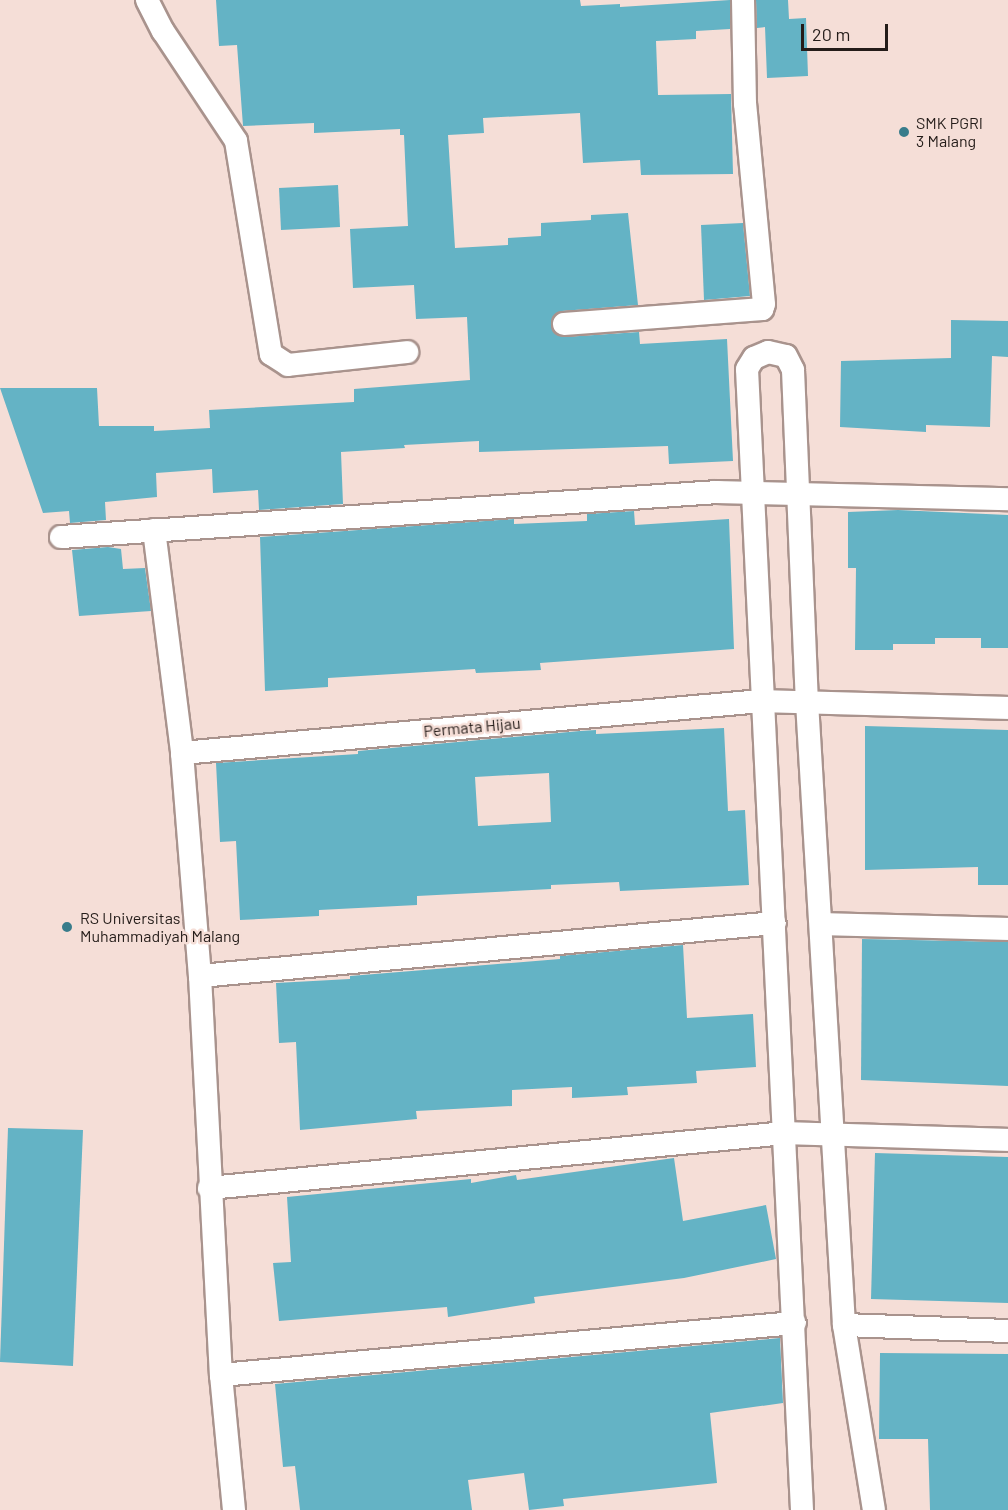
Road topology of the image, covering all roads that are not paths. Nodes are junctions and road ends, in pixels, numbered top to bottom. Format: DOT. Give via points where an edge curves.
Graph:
graph roads {
  1 [pos="147,0"];
  2 [pos="743,0"];
  3 [pos="564,324"];
  4 [pos="407,352"];
  5 [pos="754,492"];
  6 [pos="800,492"];
  7 [pos="1008,499"];
  8 [pos="154,530"];
  9 [pos="61,537"];
  10 [pos="761,701"];
  11 [pos="807,702"];
  12 [pos="1008,708"];
  13 [pos="182,753"];
  14 [pos="775,923"];
  15 [pos="821,924"];
  16 [pos="1008,929"];
  17 [pos="200,976"];
  18 [pos="831,1132"];
  19 [pos="786,1133"];
  20 [pos="1008,1140"];
  21 [pos="208,1188"];
  22 [pos="795,1323"];
  23 [pos="844,1325"];
  24 [pos="1008,1331"];
  25 [pos="221,1375"];
  26 [pos="234,1510"];
  27 [pos="802,1510"];
  28 [pos="874,1510"];
  1 -- 4 [label="street" via="163,31 231,129 239,148 271,354 288,365"];
  2 -- 3 [label="street" via="745,104 762,309"];
  5 -- 6 [label="street"];
  5 -- 6 [label="street" via="747,369 754,358 768,352 786,356 793,370"];
  5 -- 8 [label="street"];
  5 -- 10 [label="street"];
  6 -- 7 [label="street"];
  6 -- 11 [label="street"];
  8 -- 9 [label="street"];
  8 -- 13 [label="street"];
  10 -- 11 [label="street, Permata Hijau"];
  10 -- 13 [label="street, Permata Hijau"];
  10 -- 14 [label="street"];
  11 -- 12 [label="street, Permata Hijau"];
  11 -- 15 [label="street"];
  13 -- 17 [label="street"];
  14 -- 17 [label="street"];
  14 -- 19 [label="street"];
  15 -- 16 [label="street"];
  15 -- 18 [label="street"];
  17 -- 21 [label="street"];
  18 -- 19 [label="street"];
  18 -- 20 [label="street"];
  18 -- 23 [label="street"];
  19 -- 21 [label="street"];
  19 -- 22 [label="street"];
  21 -- 25 [label="street"];
  22 -- 25 [label="street"];
  22 -- 27 [label="street"];
  23 -- 24 [label="street"];
  23 -- 28 [label="street"];
  25 -- 26 [label="street"];
}
